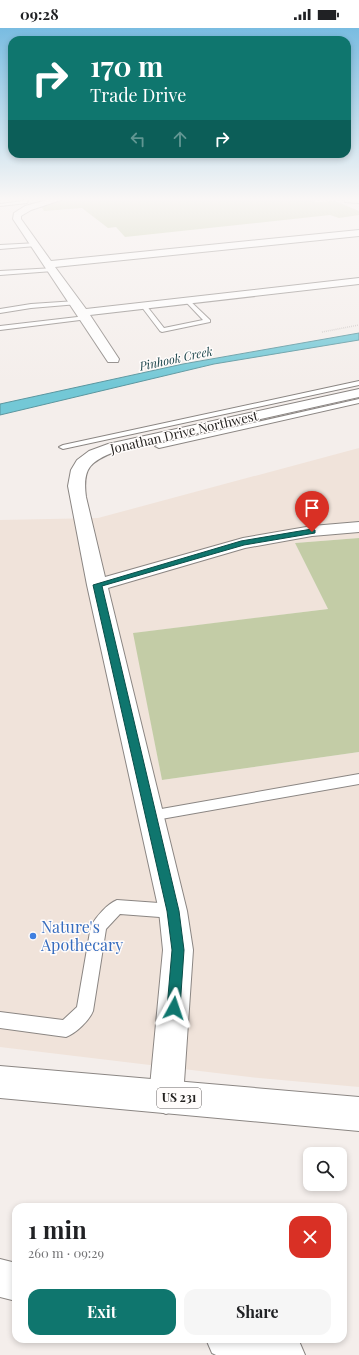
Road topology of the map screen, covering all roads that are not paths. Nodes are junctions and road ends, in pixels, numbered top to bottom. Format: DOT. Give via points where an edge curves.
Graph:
graph roads {
  1 [pos="46,260"];
  2 [pos="115,260"];
  3 [pos="51,267"];
  4 [pos="0,273"];
  5 [pos="359,281"];
  6 [pos="188,301"];
  7 [pos="144,306"];
  8 [pos="0,311"];
  9 [pos="81,311"];
  10 [pos="0,328"];
  11 [pos="113,358"];
  12 [pos="359,384"];
  13 [pos="356,390"];
  14 [pos="323,400"];
  15 [pos="359,401"];
  16 [pos="167,437"];
  17 [pos="63,447"];
  18 [pos="359,527"];
  19 [pos="97,585"];
  20 [pos="359,779"];
  21 [pos="150,816"];
  22 [pos="173,911"];
  23 [pos="0,1020"];
  24 [pos="0,1082"];
  25 [pos="166,1097"];
  26 [pos="359,1114"];
  27 [pos="0,1278"];
  28 [pos="12,1281"];
  29 [pos="241,1343"];
  30 [pos="285,1355"];
  1 -- 3 [label="main road"];
  2 -- 3 [label="main road"];
  3 -- 4 [label="lane"];
  3 -- 9 [label="main road"];
  5 -- 6 [label="main road"];
  6 -- 7 [label="main road"];
  6 -- 7 [label="lane" via="208,321 162,330"];
  7 -- 9 [label="main road"];
  8 -- 9 [label="lane" via="31,306"];
  9 -- 10 [label="lane"];
  9 -- 11 [label="main road"];
  12 -- 13 [label="lane"];
  13 -- 14 [label="main road, Jonathan Drive Northwest"];
  14 -- 15 [label="lane"];
  14 -- 16 [label="main road, Jonathan Drive Northwest"];
  16 -- 17 [label="lane"];
  16 -- 19 [label="main road, Jonathan Drive Northwest" via="114,447 97,453 86,460 80,468 75,482"];
  18 -- 19 [label="main road" via="243,543"];
  19 -- 21 [label="main road, Jonathan Drive Northwest"];
  20 -- 21 [label="lane"];
  21 -- 22 [label="main road, Jonathan Drive Northwest"];
  22 -- 23 [label="lane" via="117,907 99,926 85,1011 66,1029"];
  22 -- 25 [label="main road, Jonathan Drive Northwest" via="178,950"];
  24 -- 25 [label="main road, US 231"];
  25 -- 26 [label="main road, US 231"];
  27 -- 28 [label="main road"];
  29 -- 30 [label="main road"];
}
